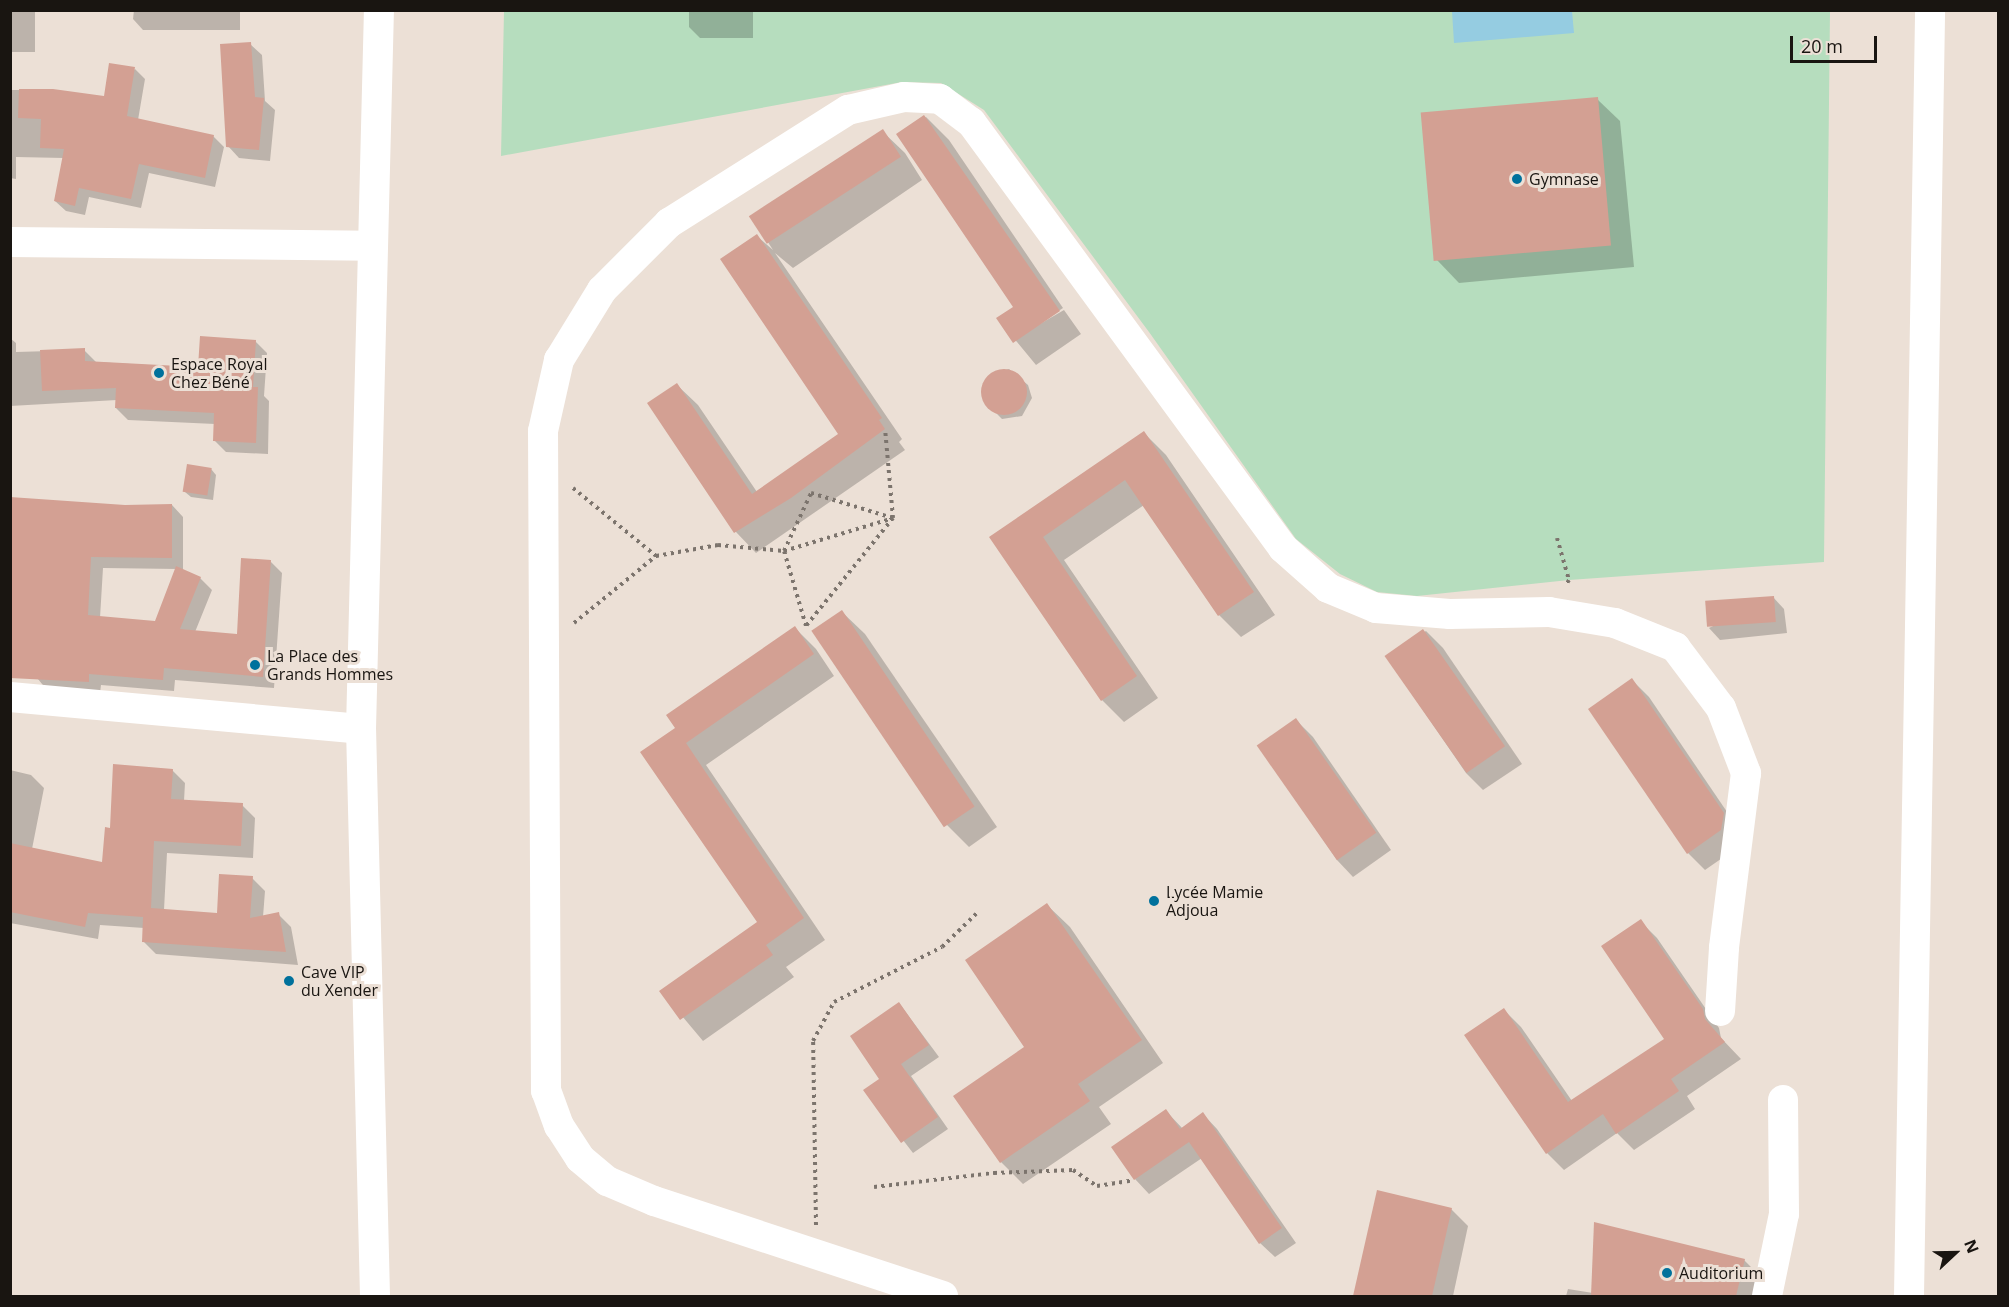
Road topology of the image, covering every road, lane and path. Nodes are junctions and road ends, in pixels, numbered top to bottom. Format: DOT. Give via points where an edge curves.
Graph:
graph roads {
  1 [pos="379,10"];
  2 [pos="1930,10"];
  3 [pos="10,242"];
  4 [pos="370,246"];
  5 [pos="885,429"];
  6 [pos="545,465"];
  7 [pos="893,518"];
  8 [pos="1557,538"];
  9 [pos="784,551"];
  10 [pos="656,556"];
  11 [pos="1549,612"];
  12 [pos="544,648"];
  13 [pos="10,697"];
  14 [pos="362,729"];
  15 [pos="978,912"];
  16 [pos="1720,1011"];
  17 [pos="1783,1100"];
  18 [pos="1134,1180"];
  19 [pos="874,1186"];
  20 [pos="816,1253"];
  21 [pos="375,1296"];
  22 [pos="943,1296"];
  23 [pos="1767,1296"];
  24 [pos="1910,1296"];
  1 -- 4 [label="street"];
  2 -- 24 [label="street"];
  3 -- 4 [label="street"];
  4 -- 14 [label="street"];
  5 -- 7 [label="path"];
  6 -- 10 [label="path"];
  6 -- 11 [label="street" via="543,431 559,360 602,290 669,223 848,110 904,97 940,99 971,122 1284,548 1328,588 1376,608 1450,614"];
  6 -- 12 [label="street"];
  7 -- 9 [label="path"];
  7 -- 9 [label="path" via="811,493"];
  7 -- 9 [label="path" via="806,626"];
  8 -- 11 [label="path" via="1569,580"];
  9 -- 10 [label="path" via="718,544"];
  10 -- 12 [label="path"];
  11 -- 16 [label="street" via="1615,624 1675,647 1721,708 1746,772 1725,936"];
  12 -- 20 [label="street" via="546,1091 559,1126 580,1158 607,1181 654,1201"];
  13 -- 14 [label="street"];
  14 -- 21 [label="street"];
  15 -- 20 [label="path" via="942,947 834,1002 813,1041"];
  17 -- 23 [label="street" via="1784,1214"];
  18 -- 19 [label="path" via="1097,1186 1073,1170 994,1173"];
  20 -- 22 [label="street"];
}
